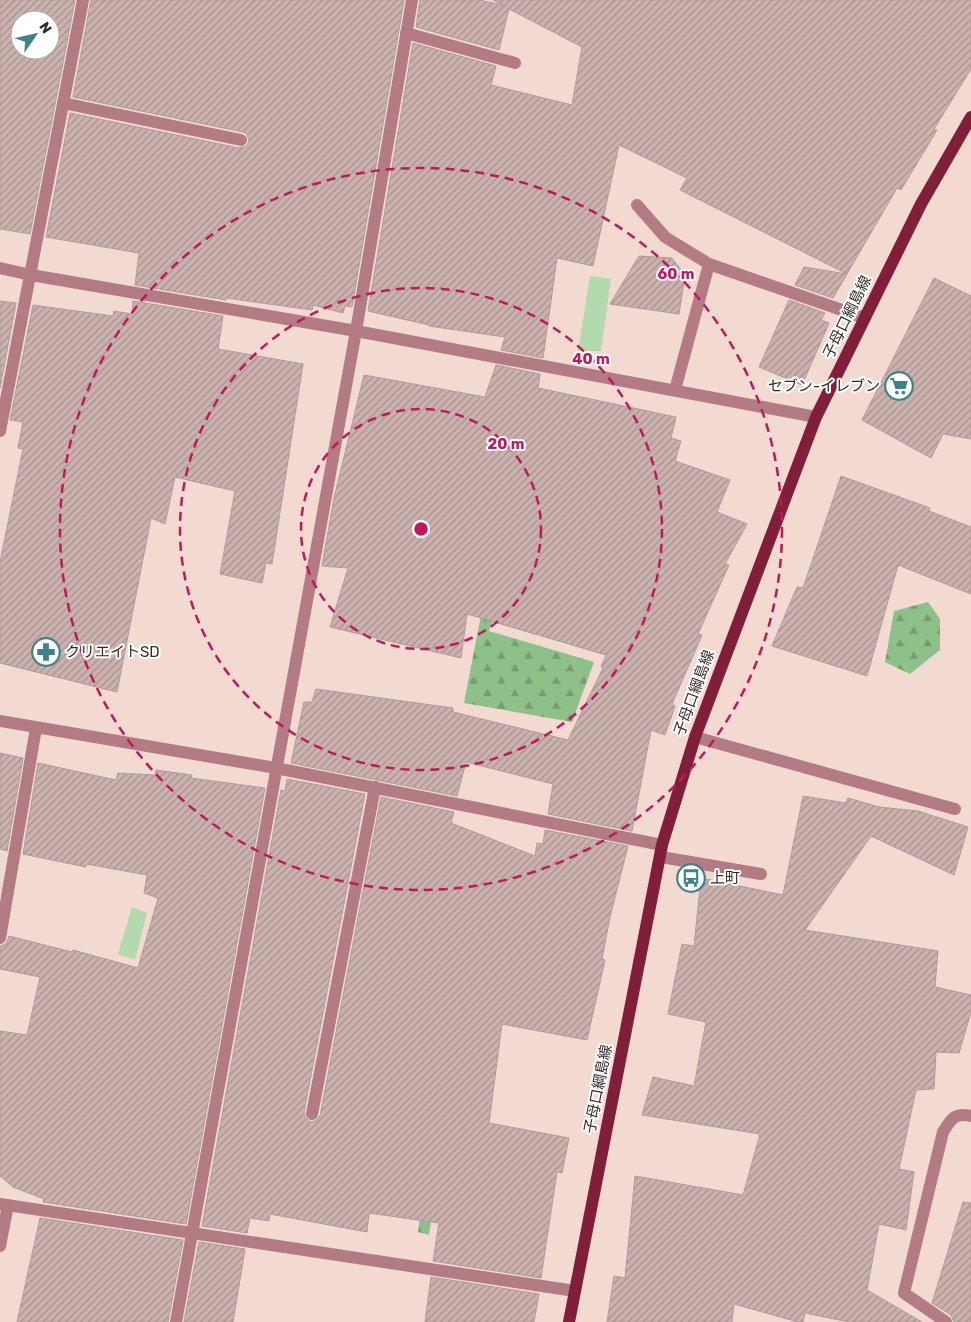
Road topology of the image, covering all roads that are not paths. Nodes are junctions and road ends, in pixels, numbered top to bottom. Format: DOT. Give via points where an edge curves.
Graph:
graph roads {
  1 [pos="83,0"];
  2 [pos="412,0"];
  3 [pos="406,33"];
  4 [pos="515,63"];
  5 [pos="64,103"];
  6 [pos="971,117"];
  7 [pos="241,140"];
  8 [pos="637,205"];
  9 [pos="709,264"];
  10 [pos="0,268"];
  11 [pos="31,275"];
  12 [pos="864,318"];
  13 [pos="356,331"];
  14 [pos="676,390"];
  15 [pos="816,417"];
  16 [pos="0,431"];
  17 [pos="0,721"];
  18 [pos="36,728"];
  19 [pos="694,737"];
  20 [pos="276,768"];
  21 [pos="375,788"];
  22 [pos="955,810"];
  23 [pos="661,851"];
  24 [pos="760,874"];
  25 [pos="0,938"];
  26 [pos="312,1114"];
  27 [pos="971,1116"];
  28 [pos="4,1205"];
  29 [pos="192,1233"];
  30 [pos="0,1246"];
  31 [pos="574,1291"];
  32 [pos="176,1322"];
  33 [pos="569,1322"];
  34 [pos="946,1322"];
  1 -- 5 [label="street"];
  2 -- 3 [label="street"];
  3 -- 4 [label="street"];
  3 -- 13 [label="street"];
  5 -- 7 [label="street"];
  5 -- 11 [label="street"];
  6 -- 12 [label="main road, 子母口綱島線" via="921,204"];
  8 -- 9 [label="street" via="665,237"];
  9 -- 12 [label="street"];
  9 -- 14 [label="street"];
  10 -- 11 [label="street"];
  11 -- 13 [label="street"];
  11 -- 16 [label="street"];
  12 -- 15 [label="main road, 子母口綱島線"];
  13 -- 14 [label="street"];
  13 -- 20 [label="street"];
  14 -- 15 [label="street"];
  15 -- 19 [label="main road, 子母口綱島線"];
  17 -- 18 [label="street"];
  18 -- 20 [label="street"];
  18 -- 25 [label="street"];
  19 -- 22 [label="street"];
  19 -- 23 [label="main road, 子母口綱島線"];
  20 -- 21 [label="street"];
  20 -- 29 [label="street"];
  21 -- 23 [label="street"];
  21 -- 26 [label="street"];
  23 -- 24 [label="street"];
  23 -- 31 [label="main road, 子母口綱島線"];
  27 -- 34 [label="street" via="963,1114 952,1118 943,1132 904,1293"];
  28 -- 29 [label="street"];
  28 -- 30 [label="street"];
  29 -- 31 [label="street"];
  29 -- 32 [label="street"];
  31 -- 33 [label="main road, 子母口綱島線"];
}
